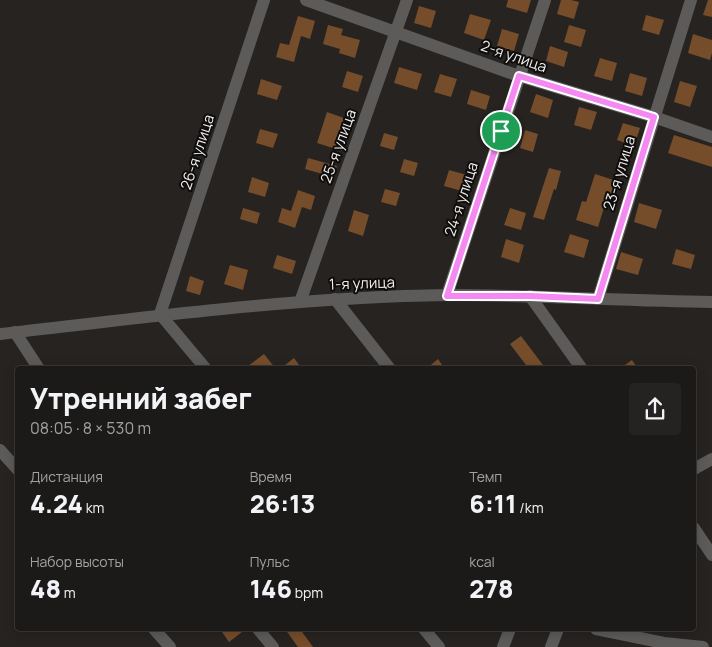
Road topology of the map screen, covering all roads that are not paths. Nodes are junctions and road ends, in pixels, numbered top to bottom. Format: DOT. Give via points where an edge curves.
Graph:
graph roads {
  1 [pos="264,0"];
  2 [pos="306,0"];
  3 [pos="407,0"];
  4 [pos="545,0"];
  5 [pos="691,0"];
  6 [pos="396,31"];
  7 [pos="519,76"];
  8 [pos="654,117"];
  9 [pos="712,137"];
  10 [pos="447,296"];
  11 [pos="530,296"];
  12 [pos="598,299"];
  13 [pos="335,300"];
  14 [pos="300,302"];
  15 [pos="712,302"];
  16 [pos="160,314"];
  17 [pos="15,332"];
  18 [pos="0,334"];
  19 [pos="0,338"];
  20 [pos="37,366"];
  21 [pos="203,366"];
  22 [pos="388,366"];
  23 [pos="580,366"];
  24 [pos="0,450"];
  25 [pos="712,459"];
  26 [pos="15,467"];
  27 [pos="696,468"];
  28 [pos="696,531"];
  29 [pos="712,555"];
  30 [pos="156,631"];
  31 [pos="260,631"];
  32 [pos="426,631"];
  33 [pos="509,631"];
  34 [pos="557,631"];
  35 [pos="605,631"];
  36 [pos="664,645"];
  37 [pos="170,647"];
  38 [pos="273,647"];
  39 [pos="439,647"];
  40 [pos="504,647"];
  41 [pos="551,647"];
  42 [pos="703,647"];
  1 -- 16 [label="street, 26-я улица"];
  2 -- 6 [label="street, 2-я улица"];
  3 -- 6 [label="street, 25-я улица"];
  4 -- 7 [label="street, 24-я улица"];
  5 -- 8 [label="street, 23-я улица"];
  6 -- 7 [label="street, 2-я улица"];
  6 -- 14 [label="street, 25-я улица"];
  7 -- 8 [label="street, 2-я улица"];
  7 -- 10 [label="street, 24-я улица"];
  8 -- 9 [label="street, 2-я улица"];
  8 -- 12 [label="street, 23-я улица"];
  10 -- 11 [label="street, 1-я улица"];
  10 -- 13 [label="street, 1-я улица"];
  11 -- 12 [label="street, 1-я улица"];
  11 -- 23 [label="street"];
  12 -- 15 [label="street, 1-я улица"];
  13 -- 14 [label="street, 1-я улица"];
  13 -- 22 [label="street"];
  14 -- 16 [label="street, 1-я улица"];
  16 -- 17 [label="street, 1-я улица"];
  16 -- 21 [label="street"];
  17 -- 18 [label="street, 1-я улица"];
  17 -- 20 [label="street"];
  18 -- 19 [label="street"];
  24 -- 26 [label="street"];
  25 -- 27 [label="street"];
  28 -- 29 [label="street"];
  30 -- 37 [label="street"];
  31 -- 38 [label="street"];
  32 -- 39 [label="street"];
  33 -- 40 [label="street"];
  34 -- 41 [label="street"];
  35 -- 36 [label="street"];
  36 -- 42 [label="street"];
}
